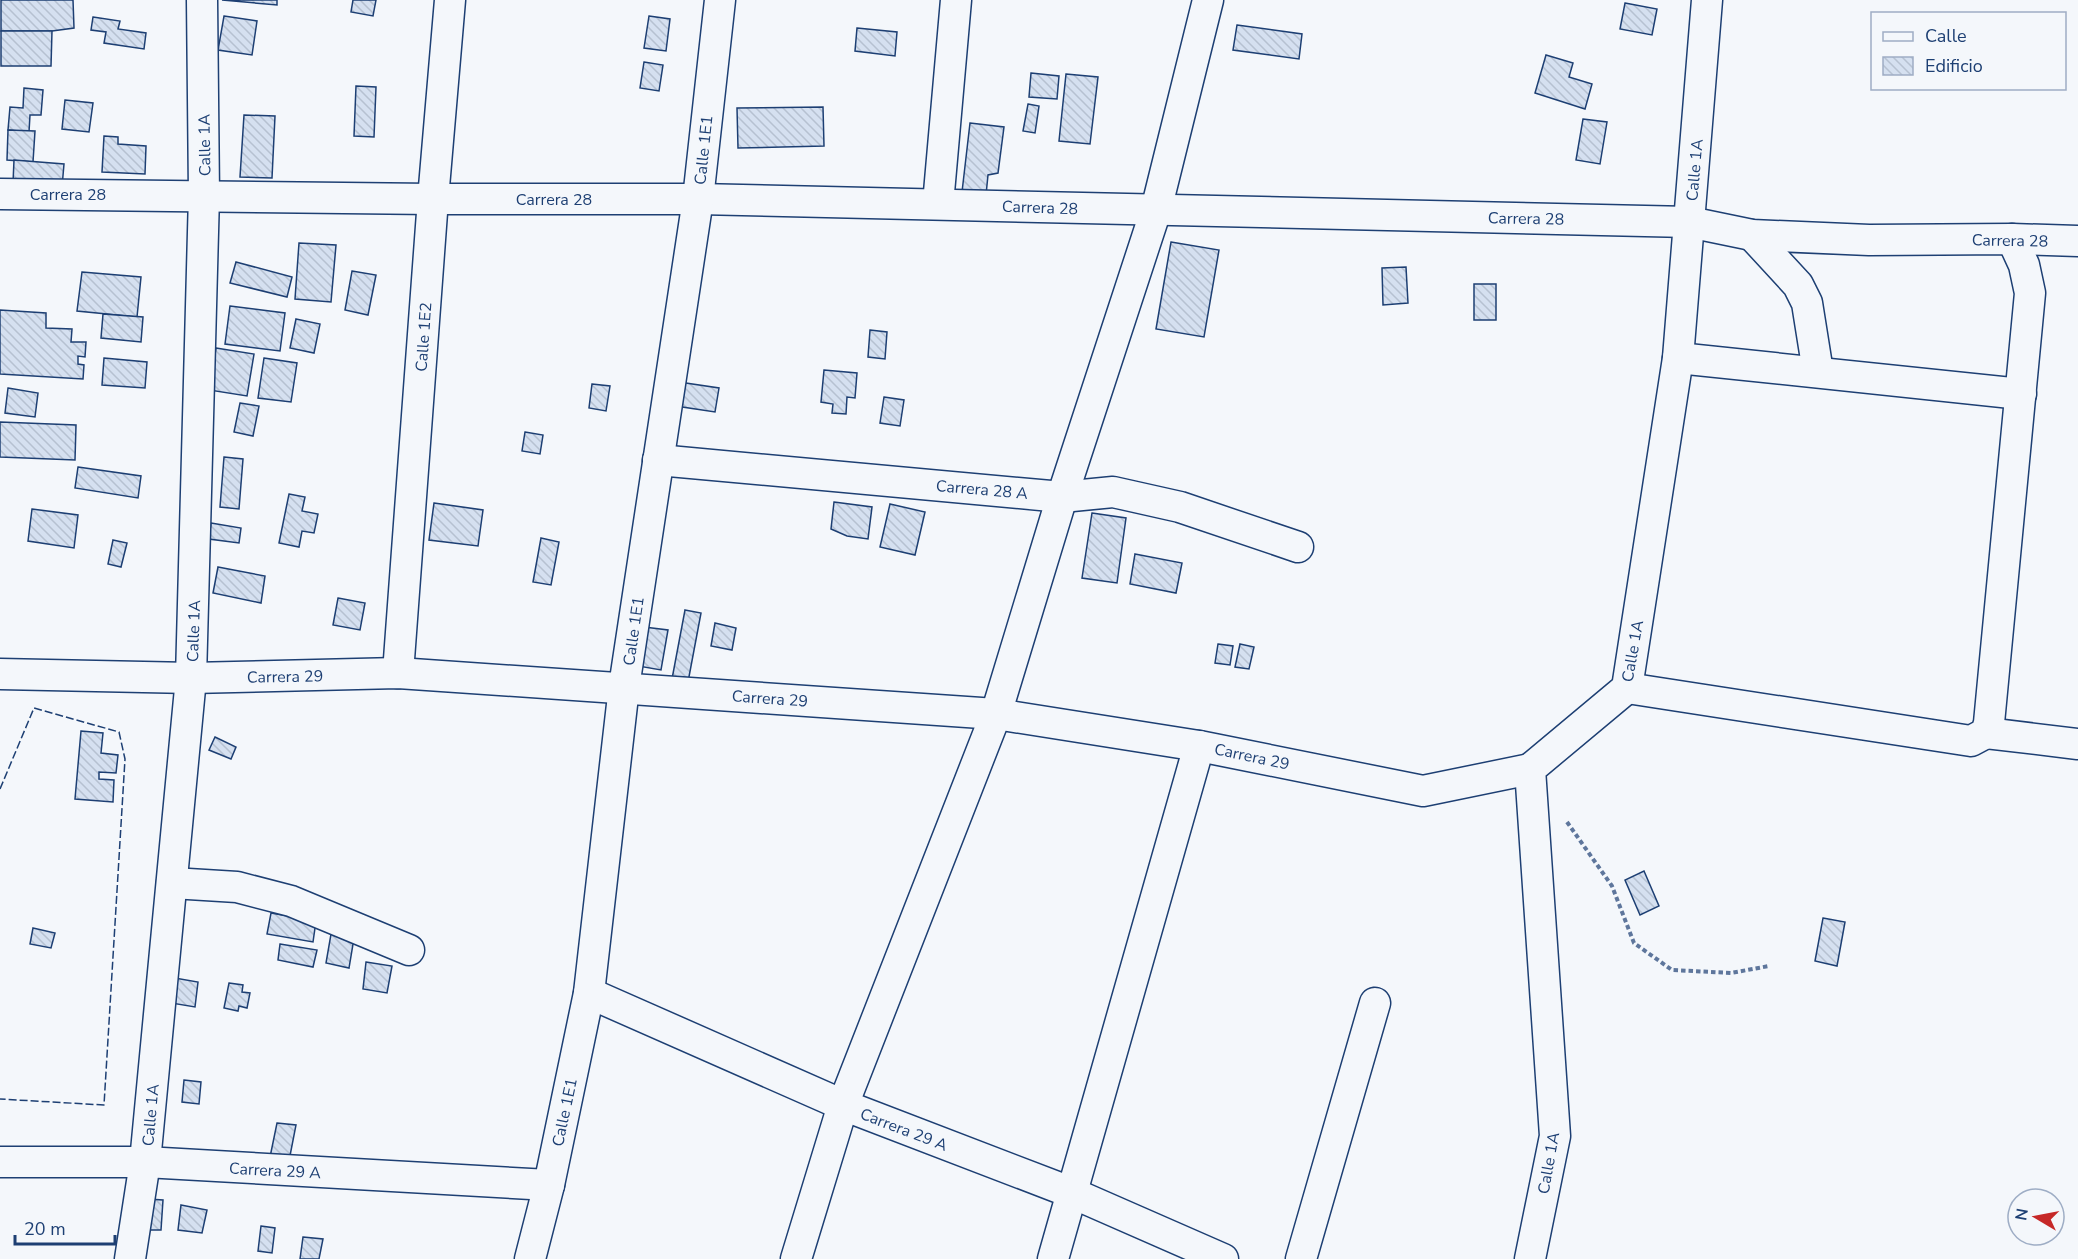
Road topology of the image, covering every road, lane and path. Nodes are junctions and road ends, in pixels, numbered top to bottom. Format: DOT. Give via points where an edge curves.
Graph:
graph roads {
  1 [pos="202,0"];
  2 [pos="450,0"];
  3 [pos="720,0"];
  4 [pos="956,0"];
  5 [pos="1209,0"];
  6 [pos="1707,0"];
  7 [pos="0,194"];
  8 [pos="204,195"];
  9 [pos="433,199"];
  10 [pos="698,199"];
  11 [pos="938,204"];
  12 [pos="1156,210"];
  13 [pos="1689,222"];
  14 [pos="1752,235"];
  15 [pos="2012,238"];
  16 [pos="2078,241"];
  17 [pos="1678,358"];
  18 [pos="1818,372"];
  19 [pos="2021,394"];
  20 [pos="658,460"];
  21 [pos="1062,497"];
  22 [pos="1298,547"];
  23 [pos="398,673"];
  24 [pos="0,674"];
  25 [pos="191,678"];
  26 [pos="624,687"];
  27 [pos="1627,688"];
  28 [pos="996,714"];
  29 [pos="1986,733"];
  30 [pos="2078,744"];
  31 [pos="1198,746"];
  32 [pos="1530,770"];
  33 [pos="1564,818"];
  34 [pos="172,883"];
  35 [pos="409,950"];
  36 [pos="1769,966"];
  37 [pos="589,993"];
  38 [pos="1375,1003"];
  39 [pos="843,1105"];
  40 [pos="0,1162"];
  41 [pos="145,1162"];
  42 [pos="549,1185"];
  43 [pos="1070,1192"];
  44 [pos="130,1259"];
  45 [pos="530,1259"];
  46 [pos="796,1259"];
  47 [pos="1053,1259"];
  48 [pos="1223,1259"];
  49 [pos="1301,1259"];
  50 [pos="1530,1259"];
  1 -- 8 [label="street, Calle 1A"];
  2 -- 9 [label="street, Calle 1E2"];
  3 -- 10 [label="street, Calle 1E1"];
  4 -- 11 [label="street"];
  5 -- 12 [label="street"];
  6 -- 13 [label="street, Calle 1A"];
  7 -- 8 [label="street, Carrera 28"];
  8 -- 9 [label="street, Carrera 28"];
  8 -- 25 [label="street, Calle 1A"];
  9 -- 10 [label="street, Carrera 28"];
  9 -- 23 [label="street, Calle 1E2"];
  10 -- 11 [label="street, Carrera 28"];
  10 -- 20 [label="street, Calle 1E1"];
  11 -- 12 [label="street, Carrera 28"];
  12 -- 13 [label="street, Carrera 28"];
  12 -- 21 [label="street"];
  13 -- 14 [label="street, Carrera 28"];
  13 -- 17 [label="street, Calle 1A"];
  14 -- 15 [label="street, Carrera 28" via="1869,240"];
  14 -- 18 [label="street" via="1798,285 1807,303"];
  15 -- 16 [label="street, Carrera 28"];
  15 -- 19 [label="street" via="2031,293"];
  17 -- 18 [label="street"];
  17 -- 27 [label="street, Calle 1A"];
  18 -- 19 [label="street"];
  19 -- 29 [label="street"];
  20 -- 21 [label="street, Carrera 28 A"];
  20 -- 26 [label="street, Calle 1E1"];
  21 -- 22 [label="street, Carrera 28 A" via="1113,492 1180,507"];
  21 -- 28 [label="street"];
  23 -- 25 [label="street, Carrera 29"];
  23 -- 26 [label="street, Carrera 29"];
  24 -- 25 [label="street, Carrera 29"];
  25 -- 34 [label="street, Calle 1A"];
  26 -- 28 [label="street, Carrera 29"];
  26 -- 37 [label="street, Calle 1E1"];
  27 -- 29 [label="street" via="1971,741"];
  27 -- 32 [label="street, Calle 1A"];
  28 -- 31 [label="street, Carrera 29"];
  28 -- 39 [label="street"];
  29 -- 30 [label="street"];
  31 -- 32 [label="street, Carrera 29" via="1423,791"];
  31 -- 43 [label="street"];
  32 -- 50 [label="street, Calle 1A" via="1556,1136"];
  33 -- 36 [label="path" via="1612,886 1634,943 1672,970 1731,973"];
  34 -- 35 [label="street" via="237,887 291,901"];
  34 -- 41 [label="street, Calle 1A"];
  37 -- 39 [label="street, Carrera 29 A"];
  37 -- 42 [label="street, Calle 1E1"];
  38 -- 49 [label="street"];
  39 -- 43 [label="street, Carrera 29 A"];
  39 -- 46 [label="street"];
  40 -- 41 [label="street, Carrera 29 A"];
  41 -- 42 [label="street, Carrera 29 A"];
  41 -- 44 [label="street, Calle 1A"];
  42 -- 45 [label="street, Calle 1E1"];
  43 -- 47 [label="street"];
  43 -- 48 [label="street, Carrera 29 A"];
}
